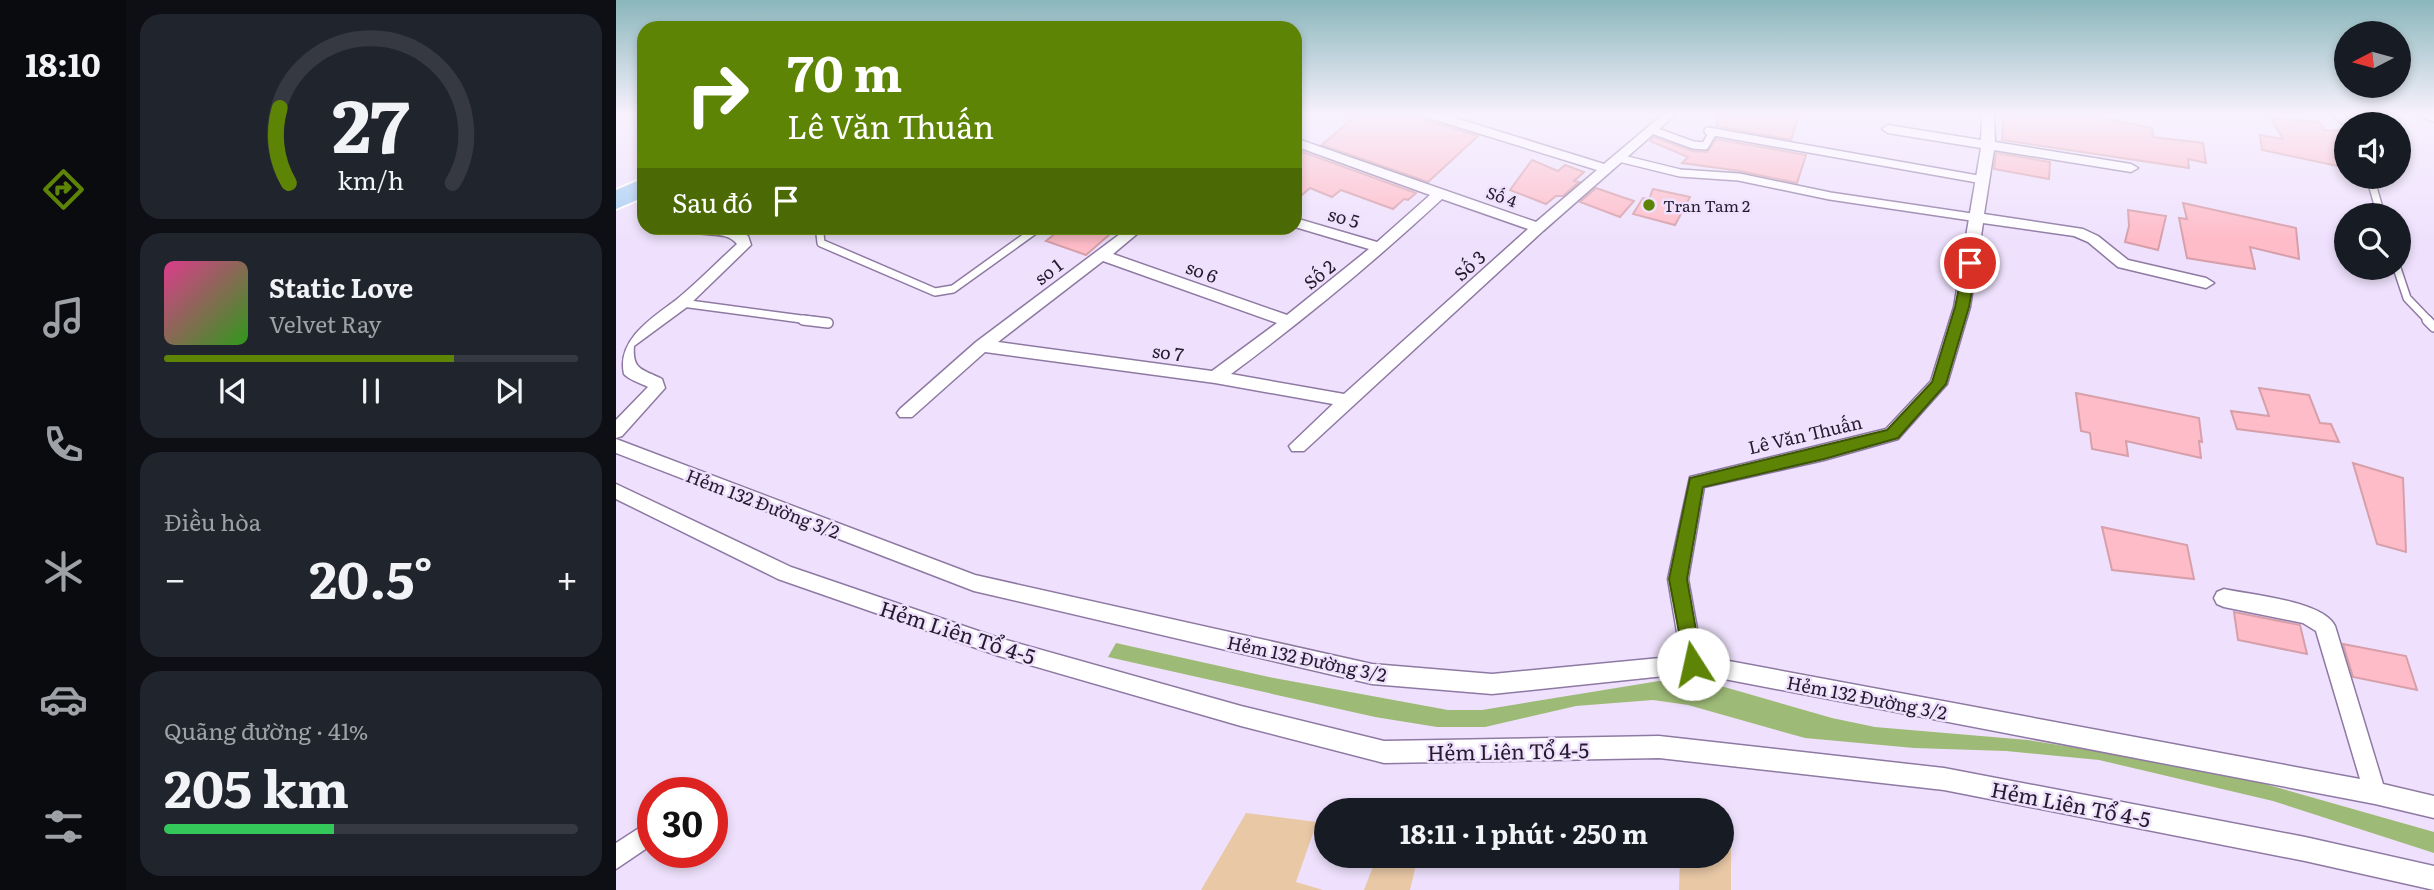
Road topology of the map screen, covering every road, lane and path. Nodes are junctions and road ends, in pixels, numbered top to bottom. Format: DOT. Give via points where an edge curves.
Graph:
graph roads {
  1 [pos="1337,157"];
  2 [pos="1567,157"];
  3 [pos="1850,157"];
  4 [pos="1986,157"];
  5 [pos="2056,157"];
  6 [pos="1619,158"];
  7 [pos="2131,168"];
  8 [pos="1607,169"];
  9 [pos="1983,180"];
  10 [pos="1441,192"];
  11 [pos="1978,218"];
  12 [pos="1302,224"];
  13 [pos="1538,228"];
  14 [pos="736,235"];
  15 [pos="820,235"];
  16 [pos="1028,235"];
  17 [pos="1128,235"];
  18 [pos="1382,248"];
  19 [pos="1101,255"];
  20 [pos="2401,280"];
  21 [pos="2206,283"];
  22 [pos="682,303"];
  23 [pos="1291,322"];
  24 [pos="828,323"];
  25 [pos="2434,327"];
  26 [pos="982,346"];
  27 [pos="1214,377"];
  28 [pos="1348,401"];
  29 [pos="906,413"];
  30 [pos="616,431"];
  31 [pos="616,446"];
  32 [pos="1298,446"];
  33 [pos="616,491"];
  34 [pos="2224,598"];
  35 [pos="1693,664"];
  36 [pos="2375,793"];
  37 [pos="2434,807"];
  38 [pos="637,842"];
  39 [pos="616,857"];
  40 [pos="2434,878"];
  1 -- 10 [label="street, Số 4"];
  2 -- 8 [label="street"];
  3 -- 9 [label="lane"];
  4 -- 9 [label="street, Lê Văn Thuấn"];
  5 -- 7 [label="street"];
  6 -- 8 [label="street, Số 3"];
  6 -- 11 [label="lane" via="1680,173 1739,177"];
  8 -- 13 [label="street, Số 3"];
  9 -- 11 [label="street, Lê Văn Thuấn"];
  10 -- 13 [label="street, Số 4"];
  10 -- 18 [label="street, Số 2"];
  11 -- 21 [label="street" via="2083,234 2123,264"];
  11 -- 35 [label="street, Lê Văn Thuấn" via="1962,307 1939,384 1892,434 1696,482 1678,579"];
  12 -- 18 [label="street, so 5"];
  13 -- 28 [label="street, Số 3"];
  14 -- 22 [label="street" via="744,245"];
  15 -- 16 [label="lane" via="821,243 935,292 953,289"];
  17 -- 19 [label="street, so 1"];
  18 -- 23 [label="street, Số 2"];
  19 -- 23 [label="street, so 6"];
  19 -- 26 [label="street, so 1"];
  20 -- 25 [label="lane" via="2407,298"];
  22 -- 24 [label="lane"];
  22 -- 30 [label="street" via="626,344 625,359 631,371 648,377 657,388"];
  23 -- 27 [label="street, Số 2"];
  26 -- 27 [label="street, so 7"];
  26 -- 29 [label="street, so 1"];
  27 -- 28 [label="street, so 7"];
  28 -- 32 [label="street, Số 3"];
  31 -- 35 [label="street, Hẻm 132 Đường 3/2" via="974,583 1371,674 1492,684"];
  33 -- 40 [label="street, Hẻm Liên Tổ 4-5" via="785,573 999,647 1384,752 1659,747 1944,779"];
  34 -- 36 [label="street" via="2308,615 2325,626"];
  35 -- 36 [label="street, Hẻm 132 Đường 3/2"];
  36 -- 37 [label="street, Hẻm 132 Đường 3/2"];
  38 -- 39 [label="street"];
}
